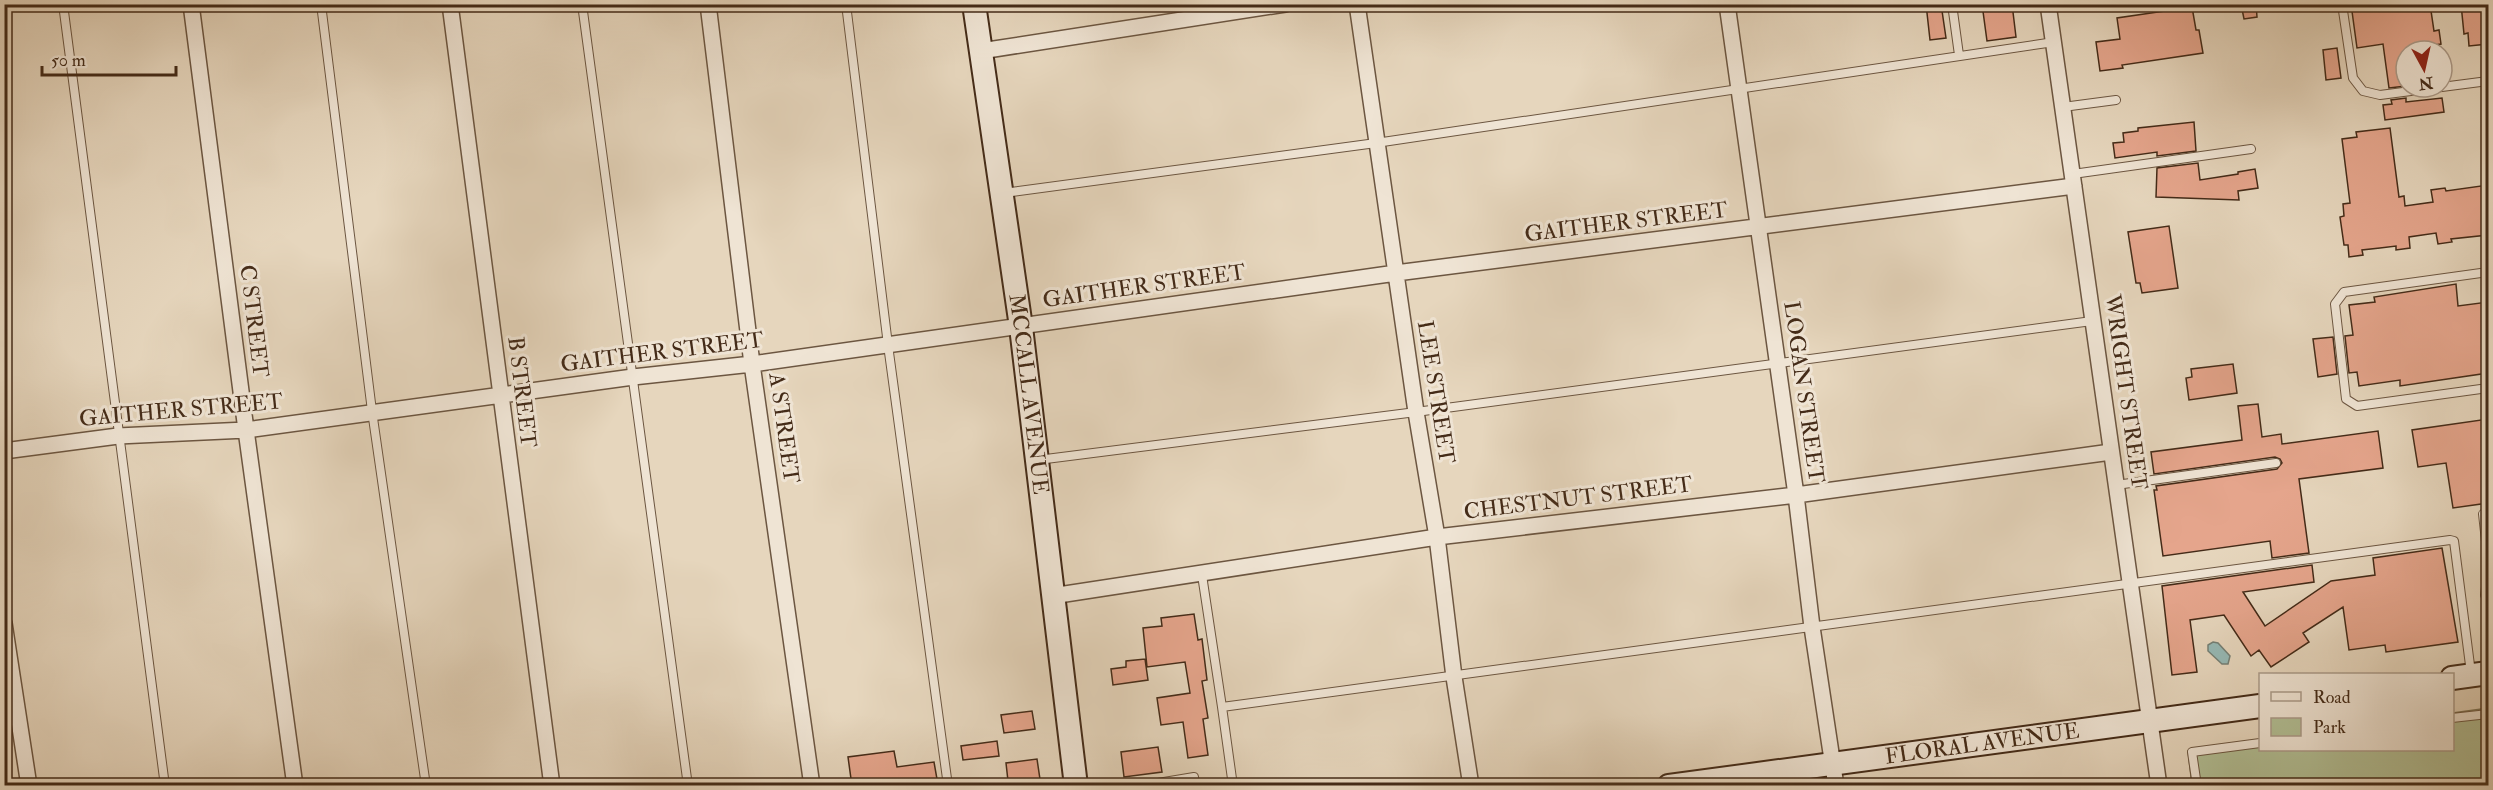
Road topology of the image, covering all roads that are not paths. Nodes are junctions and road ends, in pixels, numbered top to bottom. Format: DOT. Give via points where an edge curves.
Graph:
graph roads {
  1 [pos="63,4"];
  2 [pos="191,4"];
  3 [pos="321,4"];
  4 [pos="450,4"];
  5 [pos="582,4"];
  6 [pos="708,4"];
  7 [pos="846,4"];
  8 [pos="974,4"];
  9 [pos="1285,4"];
  10 [pos="1357,4"];
  11 [pos="1727,4"];
  12 [pos="1952,4"];
  13 [pos="2048,4"];
  14 [pos="2342,4"];
  15 [pos="2054,42"];
  16 [pos="981,51"];
  17 [pos="1959,55"];
  18 [pos="2488,81"];
  19 [pos="1739,88"];
  20 [pos="2116,100"];
  21 [pos="2063,107"];
  22 [pos="1376,143"];
  23 [pos="2251,149"];
  24 [pos="2073,180"];
  25 [pos="1000,193"];
  26 [pos="1758,228"];
  27 [pos="2488,272"];
  28 [pos="1396,273"];
  29 [pos="2092,321"];
  30 [pos="1020,327"];
  31 [pos="888,345"];
  32 [pos="1778,363"];
  33 [pos="752,364"];
  34 [pos="633,377"];
  35 [pos="2488,388"];
  36 [pos="500,395"];
  37 [pos="372,411"];
  38 [pos="1416,412"];
  39 [pos="246,430"];
  40 [pos="118,436"];
  41 [pos="4,452"];
  42 [pos="2111,452"];
  43 [pos="1035,460"];
  44 [pos="2276,463"];
  45 [pos="2116,485"];
  46 [pos="1796,495"];
  47 [pos="2483,514"];
  48 [pos="1437,537"];
  49 [pos="2488,558"];
  50 [pos="2488,572"];
  51 [pos="1203,575"];
  52 [pos="2130,582"];
  53 [pos="1052,596"];
  54 [pos="2488,602"];
  55 [pos="4,623"];
  56 [pos="1812,627"];
  57 [pos="2471,675"];
  58 [pos="1454,677"];
  59 [pos="2259,706"];
  60 [pos="1221,707"];
  61 [pos="2488,714"];
  62 [pos="2454,718"];
  63 [pos="2151,723"];
  64 [pos="2259,743"];
  65 [pos="1835,775"];
  66 [pos="946,784"];
  67 [pos="29,786"];
  68 [pos="165,786"];
  69 [pos="295,786"];
  70 [pos="426,786"];
  71 [pos="552,786"];
  72 [pos="688,786"];
  73 [pos="812,786"];
  74 [pos="1076,786"];
  75 [pos="1140,786"];
  76 [pos="1196,786"];
  77 [pos="1233,786"];
  78 [pos="1471,786"];
  79 [pos="1669,786"];
  80 [pos="2159,786"];
  81 [pos="2197,786"];
  1 -- 40 [label="lane"];
  2 -- 39 [label="street, C STREET"];
  3 -- 37 [label="lane"];
  4 -- 36 [label="street, B STREET"];
  5 -- 34 [label="lane"];
  6 -- 33 [label="street, A STREET"];
  7 -- 31 [label="lane"];
  8 -- 16 [label="main road, MCCALL AVENUE"];
  9 -- 16 [label="street"];
  10 -- 22 [label="street, LEE STREET"];
  11 -- 19 [label="street, LOGAN STREET"];
  12 -- 17 [label="lane"];
  13 -- 15 [label="street, WRIGHT STREET"];
  14 -- 18 [label="lane" via="2353,78 2363,92 2380,95"];
  15 -- 17 [label="lane"];
  15 -- 21 [label="street, WRIGHT STREET"];
  16 -- 25 [label="main road, MCCALL AVENUE"];
  17 -- 19 [label="lane"];
  19 -- 22 [label="lane"];
  19 -- 26 [label="street, LOGAN STREET"];
  20 -- 21 [label="lane"];
  21 -- 24 [label="street, WRIGHT STREET"];
  22 -- 25 [label="lane"];
  22 -- 28 [label="street, LEE STREET"];
  23 -- 24 [label="lane"];
  24 -- 26 [label="street, GAITHER STREET"];
  24 -- 29 [label="street, WRIGHT STREET"];
  25 -- 30 [label="main road, MCCALL AVENUE"];
  26 -- 28 [label="street, GAITHER STREET"];
  26 -- 32 [label="street, LOGAN STREET"];
  27 -- 35 [label="lane" via="2344,292 2335,304 2346,399 2357,406"];
  28 -- 30 [label="street, GAITHER STREET"];
  28 -- 38 [label="street, LEE STREET"];
  29 -- 32 [label="lane"];
  29 -- 42 [label="street, WRIGHT STREET"];
  30 -- 31 [label="street, GAITHER STREET"];
  30 -- 43 [label="main road, MCCALL AVENUE"];
  31 -- 33 [label="street, GAITHER STREET"];
  31 -- 66 [label="lane"];
  32 -- 38 [label="lane"];
  32 -- 46 [label="street, LOGAN STREET"];
  33 -- 34 [label="street, GAITHER STREET"];
  33 -- 73 [label="street, A STREET"];
  34 -- 36 [label="street, GAITHER STREET"];
  34 -- 72 [label="lane"];
  36 -- 37 [label="street, GAITHER STREET"];
  36 -- 71 [label="street, B STREET"];
  37 -- 39 [label="street, GAITHER STREET"];
  37 -- 70 [label="lane"];
  38 -- 43 [label="lane"];
  38 -- 48 [label="street, LEE STREET"];
  39 -- 40 [label="street, GAITHER STREET"];
  39 -- 69 [label="street, C STREET"];
  40 -- 41 [label="street, GAITHER STREET"];
  40 -- 68 [label="lane"];
  42 -- 45 [label="street, WRIGHT STREET"];
  42 -- 46 [label="street, CHESTNUT STREET"];
  43 -- 53 [label="main road, MCCALL AVENUE"];
  44 -- 45 [label="lane"];
  45 -- 52 [label="street, WRIGHT STREET"];
  46 -- 48 [label="street, CHESTNUT STREET"];
  46 -- 56 [label="street, LOGAN STREET"];
  47 -- 49 [label="lane"];
  48 -- 51 [label="street, CHESTNUT STREET"];
  48 -- 58 [label="street, LEE STREET"];
  50 -- 54 [label="lane"];
  51 -- 53 [label="street, CHESTNUT STREET"];
  51 -- 60 [label="lane"];
  52 -- 56 [label="lane"];
  52 -- 57 [label="lane" via="2454,541"];
  52 -- 63 [label="street, WRIGHT STREET"];
  53 -- 74 [label="main road, MCCALL AVENUE"];
  55 -- 67 [label="street"];
  56 -- 58 [label="lane"];
  56 -- 65 [label="street, LOGAN STREET"];
  58 -- 60 [label="lane"];
  58 -- 78 [label="street, LEE STREET"];
  59 -- 63 [label="main road, FLORAL AVENUE"];
  60 -- 77 [label="lane"];
  61 -- 62 [label="lane"];
  63 -- 65 [label="main road, FLORAL AVENUE"];
  63 -- 80 [label="street, WRIGHT STREET"];
  64 -- 81 [label="lane" via="2192,752"];
  65 -- 79 [label="main road, FLORAL AVENUE"];
  75 -- 76 [label="lane" via="1194,777"];
}
